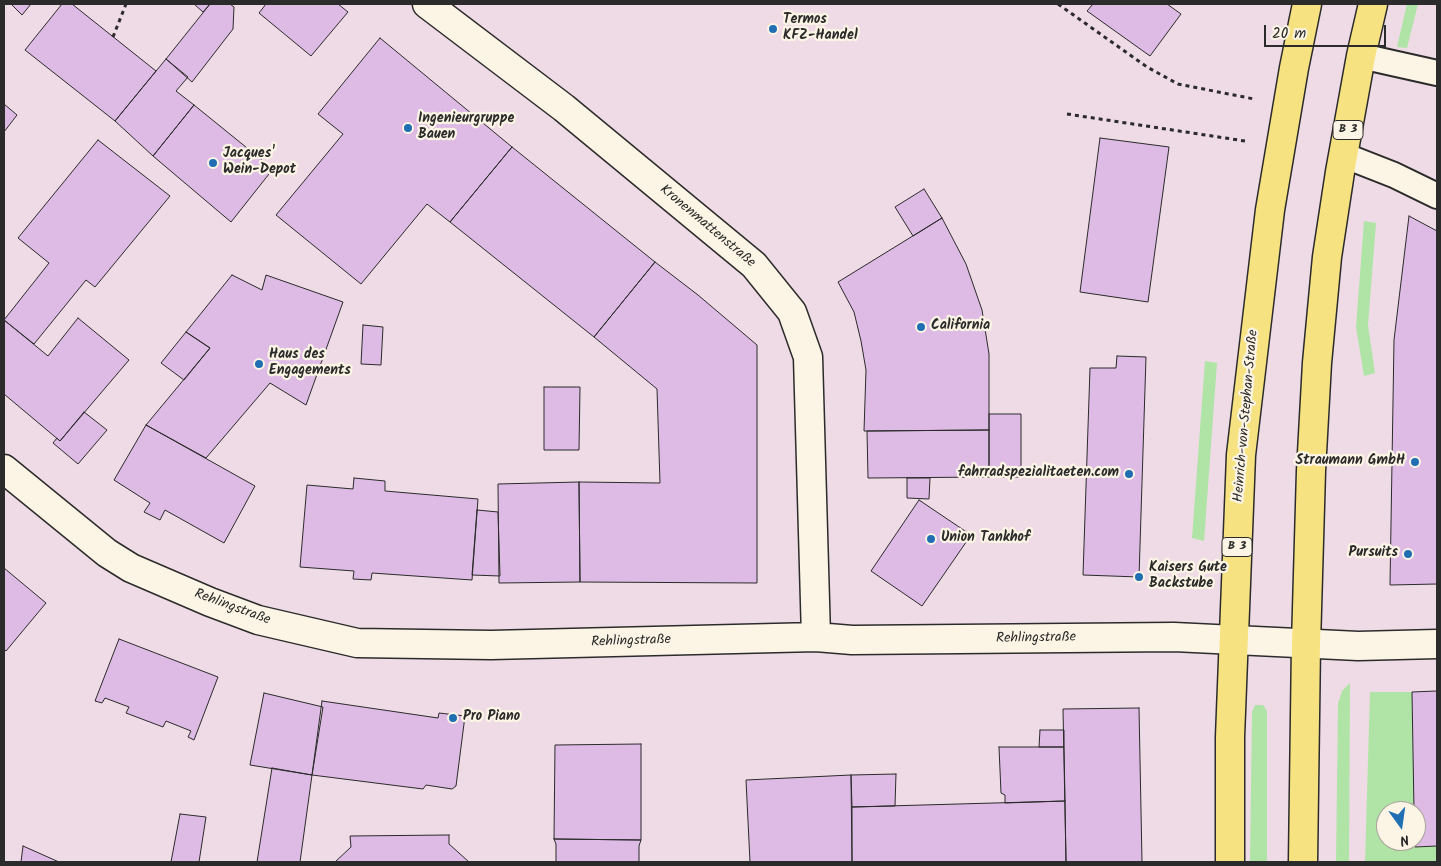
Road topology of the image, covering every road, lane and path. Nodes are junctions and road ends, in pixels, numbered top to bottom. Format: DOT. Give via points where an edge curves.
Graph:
graph roads {
  1 [pos="126,4"];
  2 [pos="427,4"];
  3 [pos="1058,4"];
  4 [pos="1307,4"];
  5 [pos="1373,4"];
  6 [pos="113,37"];
  7 [pos="1361,56"];
  8 [pos="1437,73"];
  9 [pos="1288,105"];
  10 [pos="1067,114"];
  11 [pos="1280,146"];
  12 [pos="1343,155"];
  13 [pos="1437,196"];
  14 [pos="4,469"];
  15 [pos="816,637"];
  16 [pos="1234,639"];
  17 [pos="1306,644"];
  18 [pos="1437,644"];
  19 [pos="1230,862"];
  20 [pos="1303,862"];
  1 -- 6 [label="path"];
  2 -- 15 [label="street, Kronenmattenstraße" via="564,108 754,265 792,312 808,357"];
  3 -- 9 [label="path" via="1146,67 1178,84"];
  4 -- 9 [label="main road, Heinrich-von-Stephan-Straße / B 3"];
  5 -- 7 [label="main road, B 3"];
  7 -- 8 [label="street"];
  7 -- 12 [label="main road, B 3"];
  9 -- 11 [label="main road, Heinrich-von-Stephan-Straße / B 3"];
  10 -- 11 [label="path"];
  11 -- 16 [label="main road, Heinrich-von-Stephan-Straße / B 3" via="1241,455"];
  12 -- 13 [label="street"];
  12 -- 17 [label="main road, B 3" via="1327,258 1317,363"];
  14 -- 15 [label="street, Rehlingstraße" via="107,553 131,568 258,620 357,643 491,645"];
  15 -- 16 [label="street, Rehlingstraße" via="852,640 1174,636"];
  16 -- 17 [label="street, Rehlingstraße"];
  16 -- 19 [label="main road, Heinrich-von-Stephan-Straße / B 3"];
  17 -- 18 [label="street"];
  17 -- 20 [label="main road, B 3"];
}
